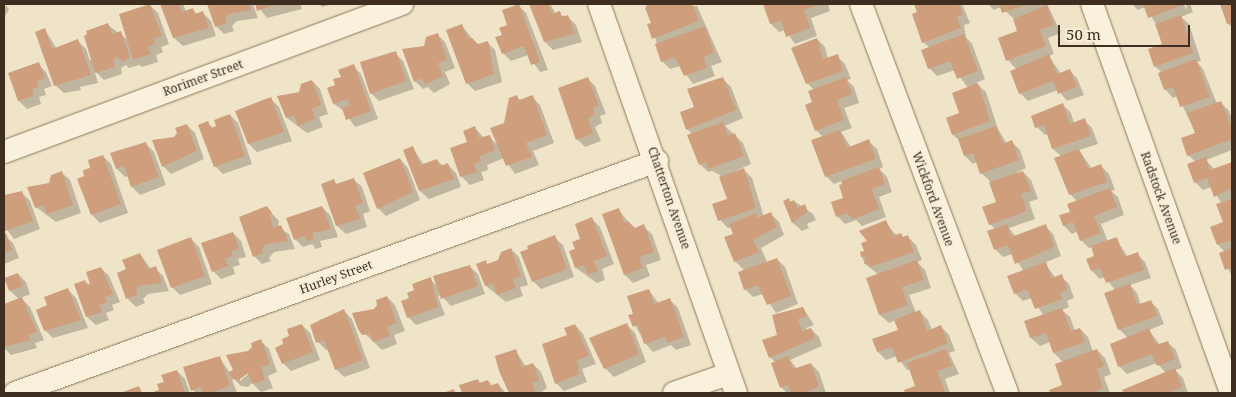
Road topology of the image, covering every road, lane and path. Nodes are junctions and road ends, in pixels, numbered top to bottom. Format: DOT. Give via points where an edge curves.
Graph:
graph roads {
  1 [pos="402,4"];
  2 [pos="599,4"];
  3 [pos="861,4"];
  4 [pos="1092,4"];
  5 [pos="4,152"];
  6 [pos="657,162"];
  7 [pos="732,384"];
  8 [pos="15,393"];
  9 [pos="674,393"];
  10 [pos="1007,393"];
  11 [pos="1231,393"];
  1 -- 5 [label="street, Rorimer Street"];
  2 -- 6 [label="street, Chatterton Avenue"];
  3 -- 10 [label="street, Wickford Avenue"];
  4 -- 11 [label="street, Radstock Avenue"];
  6 -- 7 [label="street, Chatterton Avenue"];
  6 -- 8 [label="street, Hurley Street"];
  7 -- 9 [label="street"];
}
